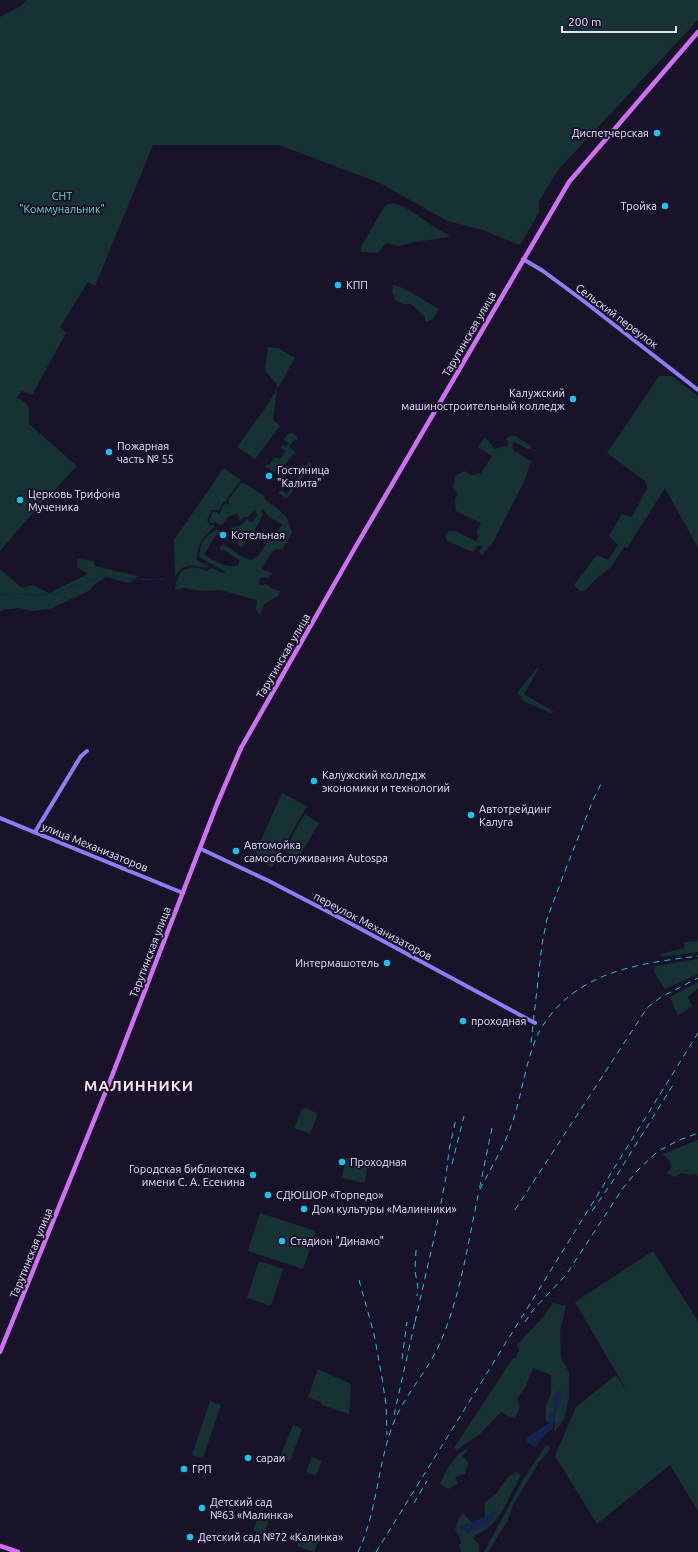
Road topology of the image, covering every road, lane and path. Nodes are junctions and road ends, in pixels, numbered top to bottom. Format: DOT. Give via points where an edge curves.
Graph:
graph roads {
  1 [pos="698,32"];
  2 [pos="523,259"];
  3 [pos="698,390"];
  4 [pos="87,751"];
  5 [pos="0,818"];
  6 [pos="35,832"];
  7 [pos="200,849"];
  8 [pos="183,893"];
  9 [pos="535,1023"];
  10 [pos="0,1352"];
  11 [pos="0,1546"];
  12 [pos="18,1552"];
  1 -- 2 [label="main road, Тарутинская улица" via="569,182"];
  2 -- 3 [label="street, Сельский переулок" via="581,299"];
  2 -- 7 [label="main road, Тарутинская улица" via="241,748"];
  4 -- 6 [label="street" via="77,762"];
  5 -- 6 [label="street, улица Механизаторов"];
  6 -- 8 [label="street, улица Механизаторов"];
  7 -- 8 [label="main road, Тарутинская улица"];
  7 -- 9 [label="street, переулок Механизаторов" via="269,881"];
  8 -- 10 [label="main road, Тарутинская улица"];
  11 -- 12 [label="main road"];
}
